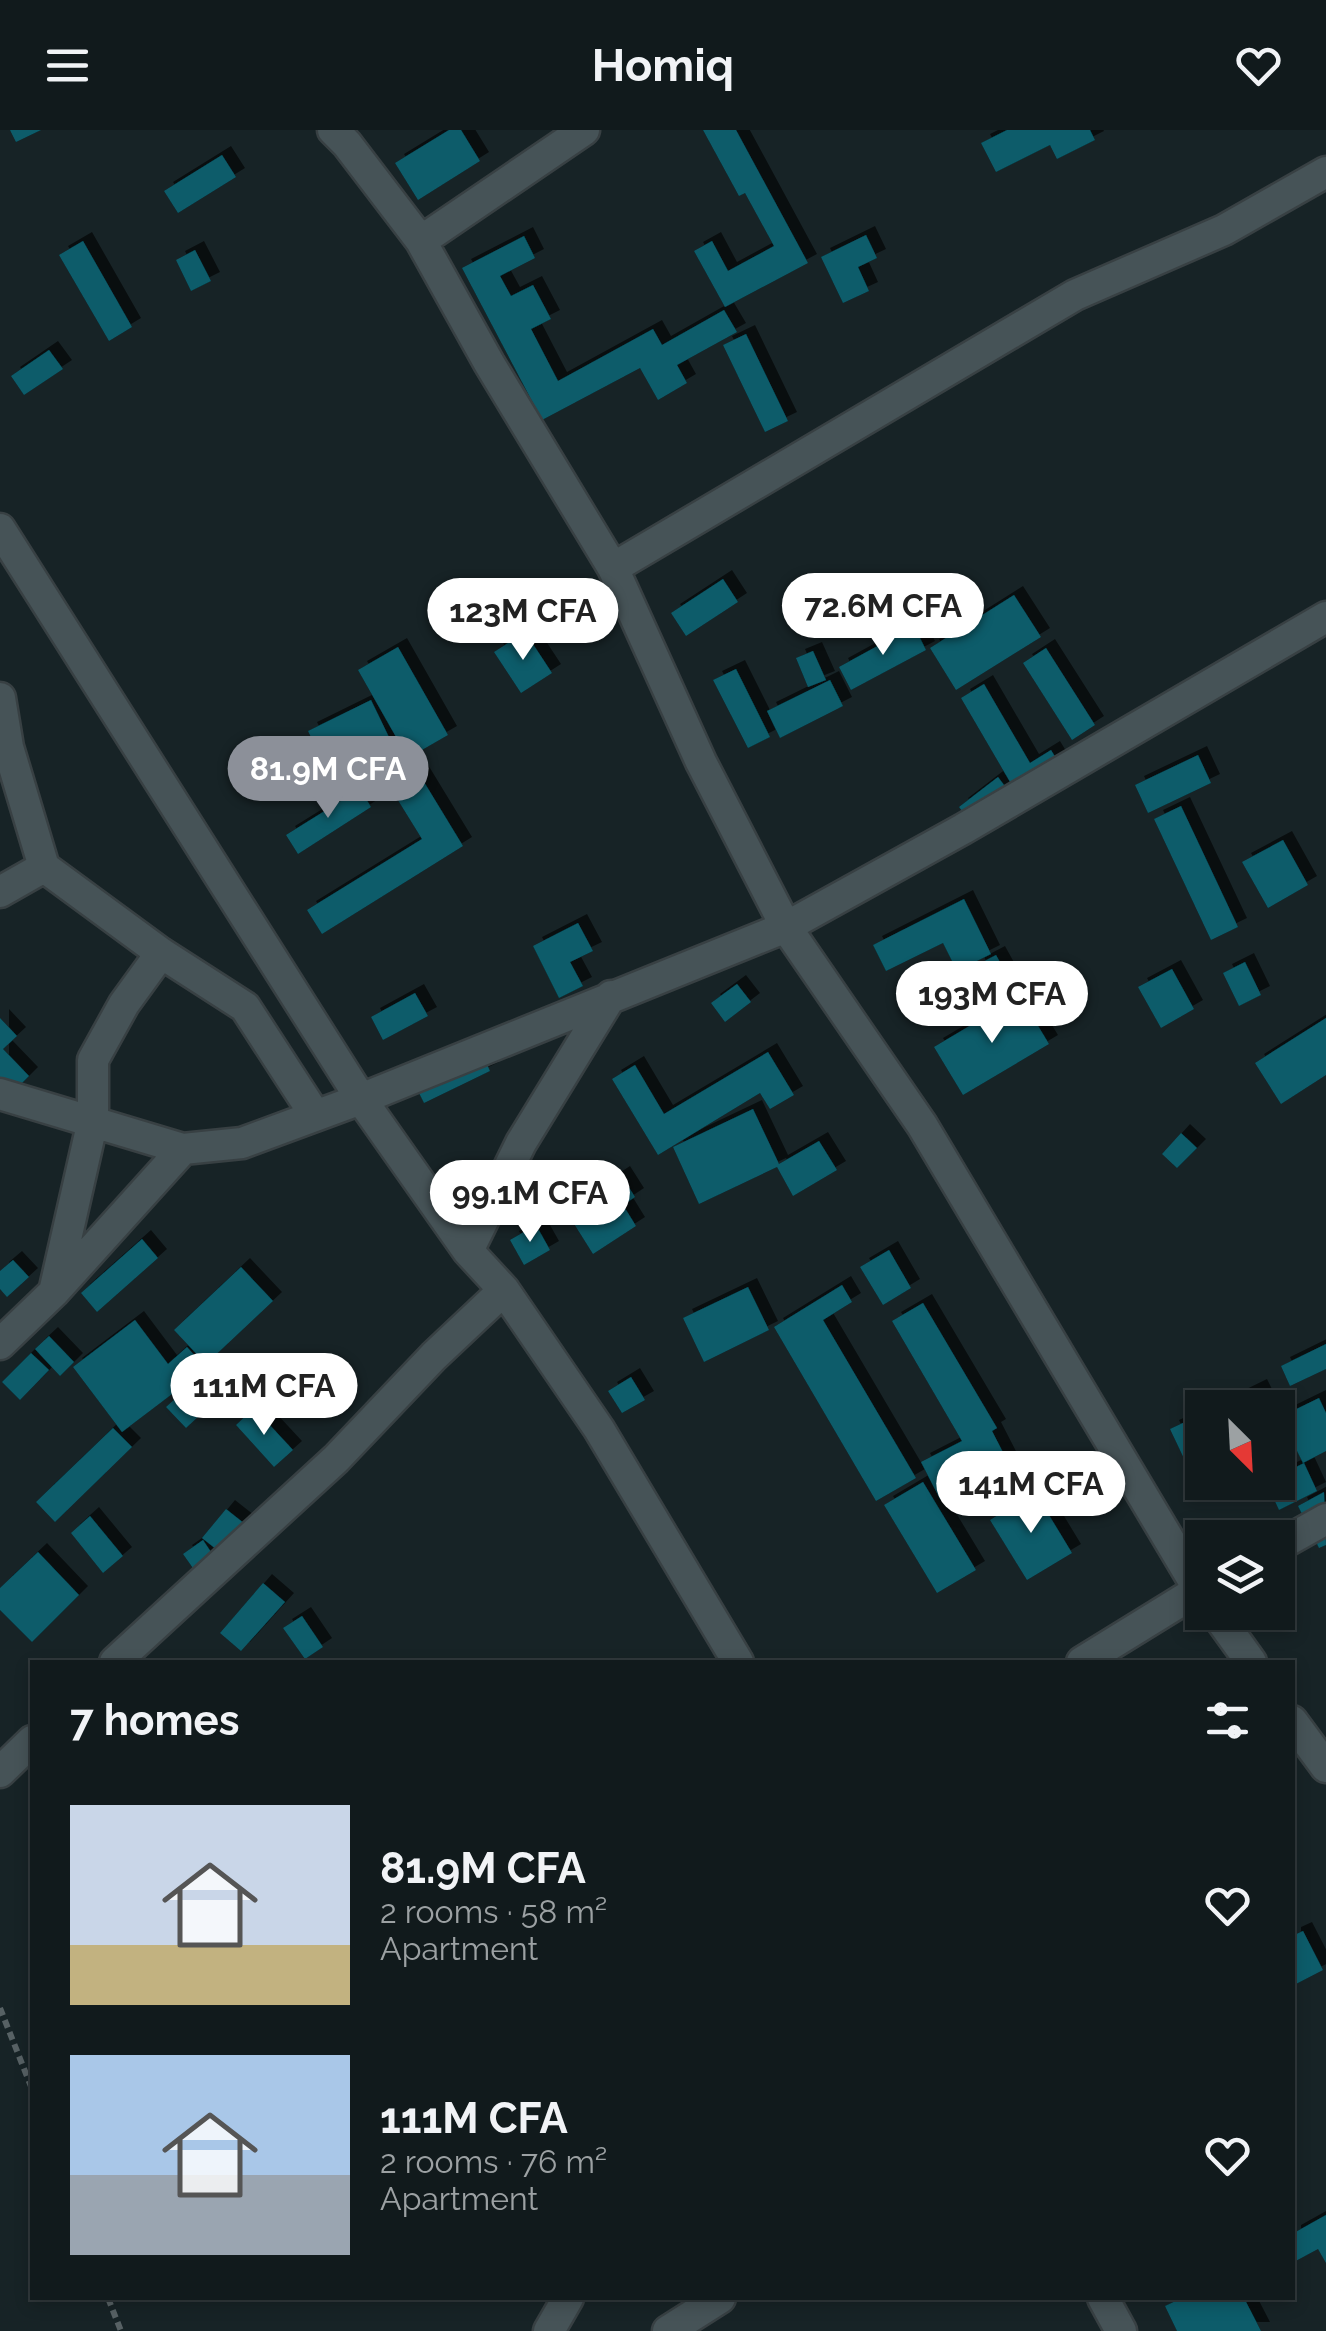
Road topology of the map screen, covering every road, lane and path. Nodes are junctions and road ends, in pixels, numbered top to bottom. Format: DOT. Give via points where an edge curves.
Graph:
graph roads {
  1 [pos="334,130"];
  2 [pos="584,130"];
  3 [pos="1326,172"];
  4 [pos="422,241"];
  5 [pos="0,528"];
  6 [pos="613,568"];
  7 [pos="1326,617"];
  8 [pos="0,698"];
  9 [pos="0,864"];
  10 [pos="44,867"];
  11 [pos="0,892"];
  12 [pos="786,927"];
  13 [pos="161,953"];
  14 [pos="610,996"];
  15 [pos="0,1094"];
  16 [pos="361,1099"];
  17 [pos="315,1114"];
  18 [pos="92,1120"];
  19 [pos="183,1149"];
  20 [pos="468,1250"];
  21 [pos="504,1290"];
  22 [pos="54,1292"];
  23 [pos="0,1344"];
  24 [pos="1326,1519"];
  25 [pos="1295,1536"];
  26 [pos="1185,1563"];
  27 [pos="1185,1607"];
  28 [pos="1229,1630"];
  29 [pos="121,1660"];
  30 [pos="737,1660"];
  31 [pos="1086,1660"];
  32 [pos="1250,1660"];
  33 [pos="1295,1724"];
  34 [pos="30,1743"];
  35 [pos="1326,1767"];
  36 [pos="0,1772"];
  37 [pos="0,2008"];
  38 [pos="30,2084"];
  39 [pos="109,2300"];
  40 [pos="567,2300"];
  41 [pos="717,2300"];
  42 [pos="1103,2300"];
  43 [pos="121,2331"];
  44 [pos="548,2331"];
  45 [pos="668,2331"];
  46 [pos="1121,2331"];
  1 -- 4 [label="street"];
  2 -- 4 [label="street"];
  3 -- 6 [label="street" via="1224,230 1075,295"];
  4 -- 6 [label="street"];
  5 -- 16 [label="street"];
  6 -- 12 [label="street"];
  7 -- 12 [label="street"];
  8 -- 10 [label="street"];
  9 -- 10 [label="street"];
  10 -- 11 [label="street"];
  10 -- 13 [label="street"];
  12 -- 14 [label="street"];
  12 -- 26 [label="street" via="922,1124"];
  13 -- 17 [label="street" via="246,1007"];
  13 -- 18 [label="street" via="93,1060"];
  14 -- 16 [label="street"];
  14 -- 20 [label="street" via="521,1144"];
  15 -- 18 [label="street"];
  16 -- 17 [label="street"];
  16 -- 20 [label="street"];
  17 -- 19 [label="street" via="242,1143"];
  18 -- 19 [label="street"];
  18 -- 22 [label="street"];
  19 -- 22 [label="street"];
  20 -- 21 [label="street"];
  21 -- 29 [label="street"];
  21 -- 30 [label="street" via="600,1429"];
  22 -- 23 [label="street"];
  24 -- 25 [label="street"];
  27 -- 31 [label="street"];
  28 -- 32 [label="street"];
  33 -- 35 [label="street"];
  34 -- 36 [label="street"];
  37 -- 38 [label="path"];
  39 -- 43 [label="path"];
  40 -- 44 [label="street"];
  41 -- 45 [label="street"];
  42 -- 46 [label="street"];
}
